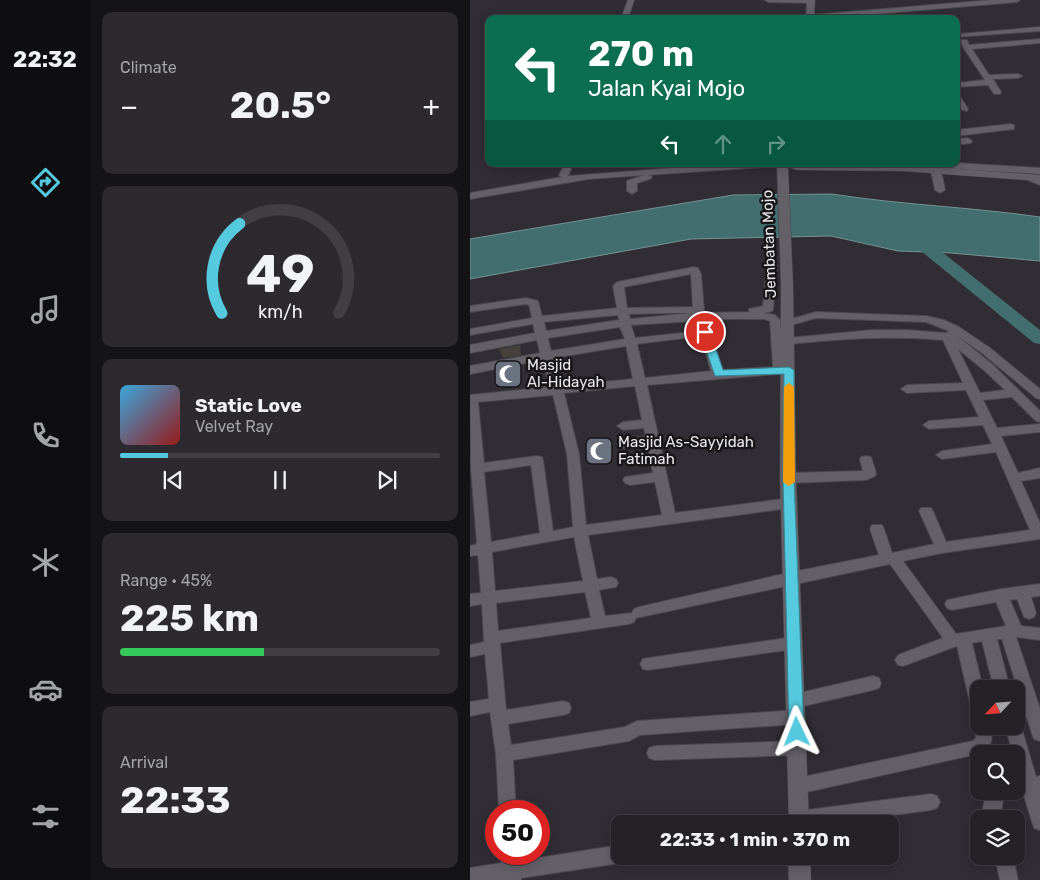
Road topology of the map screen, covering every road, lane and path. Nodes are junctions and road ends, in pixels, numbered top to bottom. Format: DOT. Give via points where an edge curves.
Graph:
graph roads {
  1 [pos="632,0"];
  2 [pos="768,0"];
  3 [pos="811,0"];
  4 [pos="1017,0"];
  5 [pos="996,1"];
  6 [pos="903,14"];
  7 [pos="626,15"];
  8 [pos="810,15"];
  9 [pos="880,15"];
  10 [pos="1040,29"];
  11 [pos="960,40"];
  12 [pos="1040,41"];
  13 [pos="1018,76"];
  14 [pos="989,80"];
  15 [pos="960,85"];
  16 [pos="997,92"];
  17 [pos="960,103"];
  18 [pos="964,109"];
  19 [pos="1011,127"];
  20 [pos="960,133"];
  21 [pos="968,141"];
  22 [pos="960,142"];
  23 [pos="568,167"];
  24 [pos="633,167"];
  25 [pos="664,167"];
  26 [pos="696,167"];
  27 [pos="735,167"];
  28 [pos="784,167"];
  29 [pos="797,167"];
  30 [pos="941,167"];
  31 [pos="1040,171"];
  32 [pos="564,174"];
  33 [pos="590,176"];
  34 [pos="1040,176"];
  35 [pos="1028,177"];
  36 [pos="644,178"];
  37 [pos="1040,182"];
  38 [pos="470,190"];
  39 [pos="940,190"];
  40 [pos="632,191"];
  41 [pos="470,196"];
  42 [pos="772,265"];
  43 [pos="505,303"];
  44 [pos="470,309"];
  45 [pos="624,310"];
  46 [pos="699,310"];
  47 [pos="537,319"];
  48 [pos="788,320"];
  49 [pos="509,324"];
  50 [pos="625,324"];
  51 [pos="470,332"];
  52 [pos="952,333"];
  53 [pos="541,336"];
  54 [pos="631,341"];
  55 [pos="788,341"];
  56 [pos="470,349"];
  57 [pos="546,355"];
  58 [pos="470,370"];
  59 [pos="784,370"];
  60 [pos="718,374"];
  61 [pos="640,383"];
  62 [pos="907,389"];
  63 [pos="558,392"];
  64 [pos="974,392"];
  65 [pos="1014,393"];
  66 [pos="1040,395"];
  67 [pos="471,399"];
  68 [pos="1040,418"];
  69 [pos="986,421"];
  70 [pos="648,424"];
  71 [pos="929,425"];
  72 [pos="623,426"];
  73 [pos="1040,428"];
  74 [pos="993,434"];
  75 [pos="652,439"];
  76 [pos="623,444"];
  77 [pos="1000,446"];
  78 [pos="473,452"];
  79 [pos="942,455"];
  80 [pos="866,460"];
  81 [pos="477,469"];
  82 [pos="1040,473"];
  83 [pos="661,477"];
  84 [pos="788,478"];
  85 [pos="1014,478"];
  86 [pos="630,480"];
  87 [pos="474,499"];
  88 [pos="790,502"];
  89 [pos="926,511"];
  90 [pos="670,519"];
  91 [pos="878,529"];
  92 [pos="580,531"];
  93 [pos="1039,534"];
  94 [pos="547,538"];
  95 [pos="484,548"];
  96 [pos="942,548"];
  97 [pos="470,551"];
  98 [pos="890,560"];
  99 [pos="792,578"];
  100 [pos="611,583"];
  101 [pos="590,585"];
  102 [pos="1040,590"];
  103 [pos="1022,593"];
  104 [pos="1001,595"];
  105 [pos="489,596"];
  106 [pos="470,600"];
  107 [pos="952,604"];
  108 [pos="1030,613"];
  109 [pos="599,623"];
  110 [pos="1011,632"];
  111 [pos="988,634"];
  112 [pos="1040,634"];
  113 [pos="958,640"];
  114 [pos="493,642"];
  115 [pos="794,643"];
  116 [pos="470,651"];
  117 [pos="903,660"];
  118 [pos="648,664"];
  119 [pos="971,680"];
  120 [pos="1000,680"];
  121 [pos="873,683"];
  122 [pos="563,708"];
  123 [pos="470,709"];
  124 [pos="796,709"];
  125 [pos="499,710"];
  126 [pos="1040,734"];
  127 [pos="984,735"];
  128 [pos="1014,735"];
  129 [pos="797,748"];
  130 [pos="655,753"];
  131 [pos="504,754"];
  132 [pos="1028,785"];
  133 [pos="798,786"];
  134 [pos="506,800"];
  135 [pos="931,802"];
  136 [pos="799,815"];
  137 [pos="845,815"];
  138 [pos="1040,822"];
  139 [pos="611,855"];
  140 [pos="800,865"];
  141 [pos="1006,865"];
  142 [pos="510,868"];
  143 [pos="470,877"];
  144 [pos="800,880"];
  145 [pos="1009,880"];
  1 -- 7 [label="street"];
  2 -- 3 [label="street"];
  3 -- 8 [label="main road"];
  4 -- 5 [label="street"];
  5 -- 6 [label="street"];
  6 -- 9 [label="street"];
  10 -- 11 [label="street"];
  11 -- 12 [label="street"];
  11 -- 14 [label="street"];
  13 -- 14 [label="street"];
  14 -- 15 [label="street"];
  14 -- 16 [label="street"];
  17 -- 18 [label="street"];
  19 -- 20 [label="street"];
  21 -- 22 [label="street"];
  23 -- 32 [label="street"];
  24 -- 25 [label="street"];
  25 -- 26 [label="street"];
  25 -- 33 [label="street"];
  25 -- 36 [label="street"];
  27 -- 36 [label="street" via="720,173"];
  28 -- 48 [label="main road, Jembatan Mojo"];
  29 -- 30 [label="main road"];
  30 -- 31 [label="street"];
  30 -- 35 [label="main road"];
  30 -- 39 [label="street"];
  32 -- 33 [label="street"];
  32 -- 38 [label="street"];
  33 -- 41 [label="street"];
  34 -- 35 [label="main road"];
  35 -- 37 [label="street"];
  36 -- 40 [label="street" via="632,180"];
  42 -- 46 [label="street" via="768,310"];
  43 -- 44 [label="street"];
  43 -- 47 [label="street" via="531,301"];
  43 -- 49 [label="street"];
  45 -- 46 [label="street"];
  45 -- 46 [label="street" via="618,288 621,284 694,270"];
  45 -- 47 [label="street"];
  45 -- 50 [label="street"];
  47 -- 49 [label="street"];
  47 -- 53 [label="street"];
  48 -- 52 [label="street" via="816,315 926,320 939,322"];
  48 -- 55 [label="main road, Jembatan Mojo"];
  49 -- 51 [label="street"];
  50 -- 53 [label="street"];
  50 -- 54 [label="street"];
  50 -- 59 [label="street" via="718,315 771,317 776,324"];
  52 -- 55 [label="street" via="872,333"];
  52 -- 64 [label="street" via="949,344"];
  52 -- 65 [label="street"];
  52 -- 66 [label="street" via="987,351"];
  53 -- 56 [label="street"];
  53 -- 57 [label="street"];
  54 -- 57 [label="street"];
  54 -- 60 [label="street" via="705,332"];
  54 -- 61 [label="street"];
  55 -- 59 [label="main road, Jembatan Mojo"];
  57 -- 58 [label="street"];
  57 -- 63 [label="street"];
  59 -- 60 [label="street"];
  59 -- 84 [label="main road, Jembatan Mojo"];
  60 -- 61 [label="street"];
  61 -- 63 [label="street"];
  61 -- 70 [label="street"];
  62 -- 64 [label="street"];
  63 -- 67 [label="street"];
  63 -- 92 [label="street" via="573,454"];
  64 -- 65 [label="street"];
  64 -- 69 [label="street"];
  65 -- 68 [label="street"];
  67 -- 78 [label="street"];
  69 -- 71 [label="street"];
  69 -- 74 [label="street"];
  70 -- 72 [label="street"];
  70 -- 75 [label="street"];
  73 -- 74 [label="street"];
  74 -- 77 [label="street"];
  75 -- 76 [label="street"];
  75 -- 83 [label="street"];
  77 -- 79 [label="street"];
  77 -- 85 [label="street"];
  78 -- 81 [label="street"];
  80 -- 84 [label="street" via="870,473 866,475"];
  81 -- 87 [label="street"];
  81 -- 94 [label="street" via="538,460"];
  82 -- 85 [label="street"];
  83 -- 86 [label="street"];
  83 -- 90 [label="street"];
  84 -- 88 [label="main road, Jembatan Mojo"];
  85 -- 93 [label="street"];
  87 -- 95 [label="street"];
  88 -- 90 [label="street"];
  88 -- 99 [label="main road, Jembatan Mojo"];
  89 -- 96 [label="street"];
  90 -- 92 [label="street"];
  91 -- 98 [label="street"];
  92 -- 94 [label="street"];
  92 -- 101 [label="street"];
  93 -- 96 [label="street"];
  94 -- 95 [label="street"];
  95 -- 97 [label="street"];
  95 -- 105 [label="street"];
  96 -- 98 [label="street"];
  98 -- 99 [label="street"];
  98 -- 113 [label="street"];
  99 -- 109 [label="street"];
  99 -- 115 [label="main road, Jembatan Mojo"];
  100 -- 101 [label="street"];
  101 -- 105 [label="street"];
  101 -- 109 [label="street"];
  102 -- 103 [label="street"];
  103 -- 104 [label="street"];
  103 -- 108 [label="street"];
  104 -- 107 [label="street"];
  104 -- 110 [label="street"];
  105 -- 106 [label="street"];
  105 -- 114 [label="street"];
  109 -- 114 [label="street"];
  110 -- 111 [label="street"];
  110 -- 112 [label="street"];
  110 -- 126 [label="street"];
  111 -- 113 [label="street"];
  111 -- 120 [label="street"];
  113 -- 117 [label="street"];
  113 -- 119 [label="street"];
  114 -- 116 [label="street"];
  114 -- 125 [label="street"];
  115 -- 118 [label="street"];
  115 -- 124 [label="main road, Jembatan Mojo"];
  121 -- 124 [label="street"];
  122 -- 125 [label="street"];
  123 -- 125 [label="street"];
  124 -- 129 [label="main road, Jembatan Mojo"];
  124 -- 131 [label="street" via="637,728 629,734"];
  125 -- 131 [label="street"];
  127 -- 133 [label="street" via="985,741 977,747"];
  128 -- 132 [label="street"];
  129 -- 130 [label="street"];
  129 -- 133 [label="main road, Jembatan Mojo"];
  131 -- 134 [label="street"];
  132 -- 138 [label="street"];
  133 -- 136 [label="main road, Jembatan Mojo"];
  135 -- 137 [label="street"];
  139 -- 142 [label="street"];
  140 -- 144 [label="main road"];
  141 -- 145 [label="street"];
  142 -- 143 [label="street"];
}
